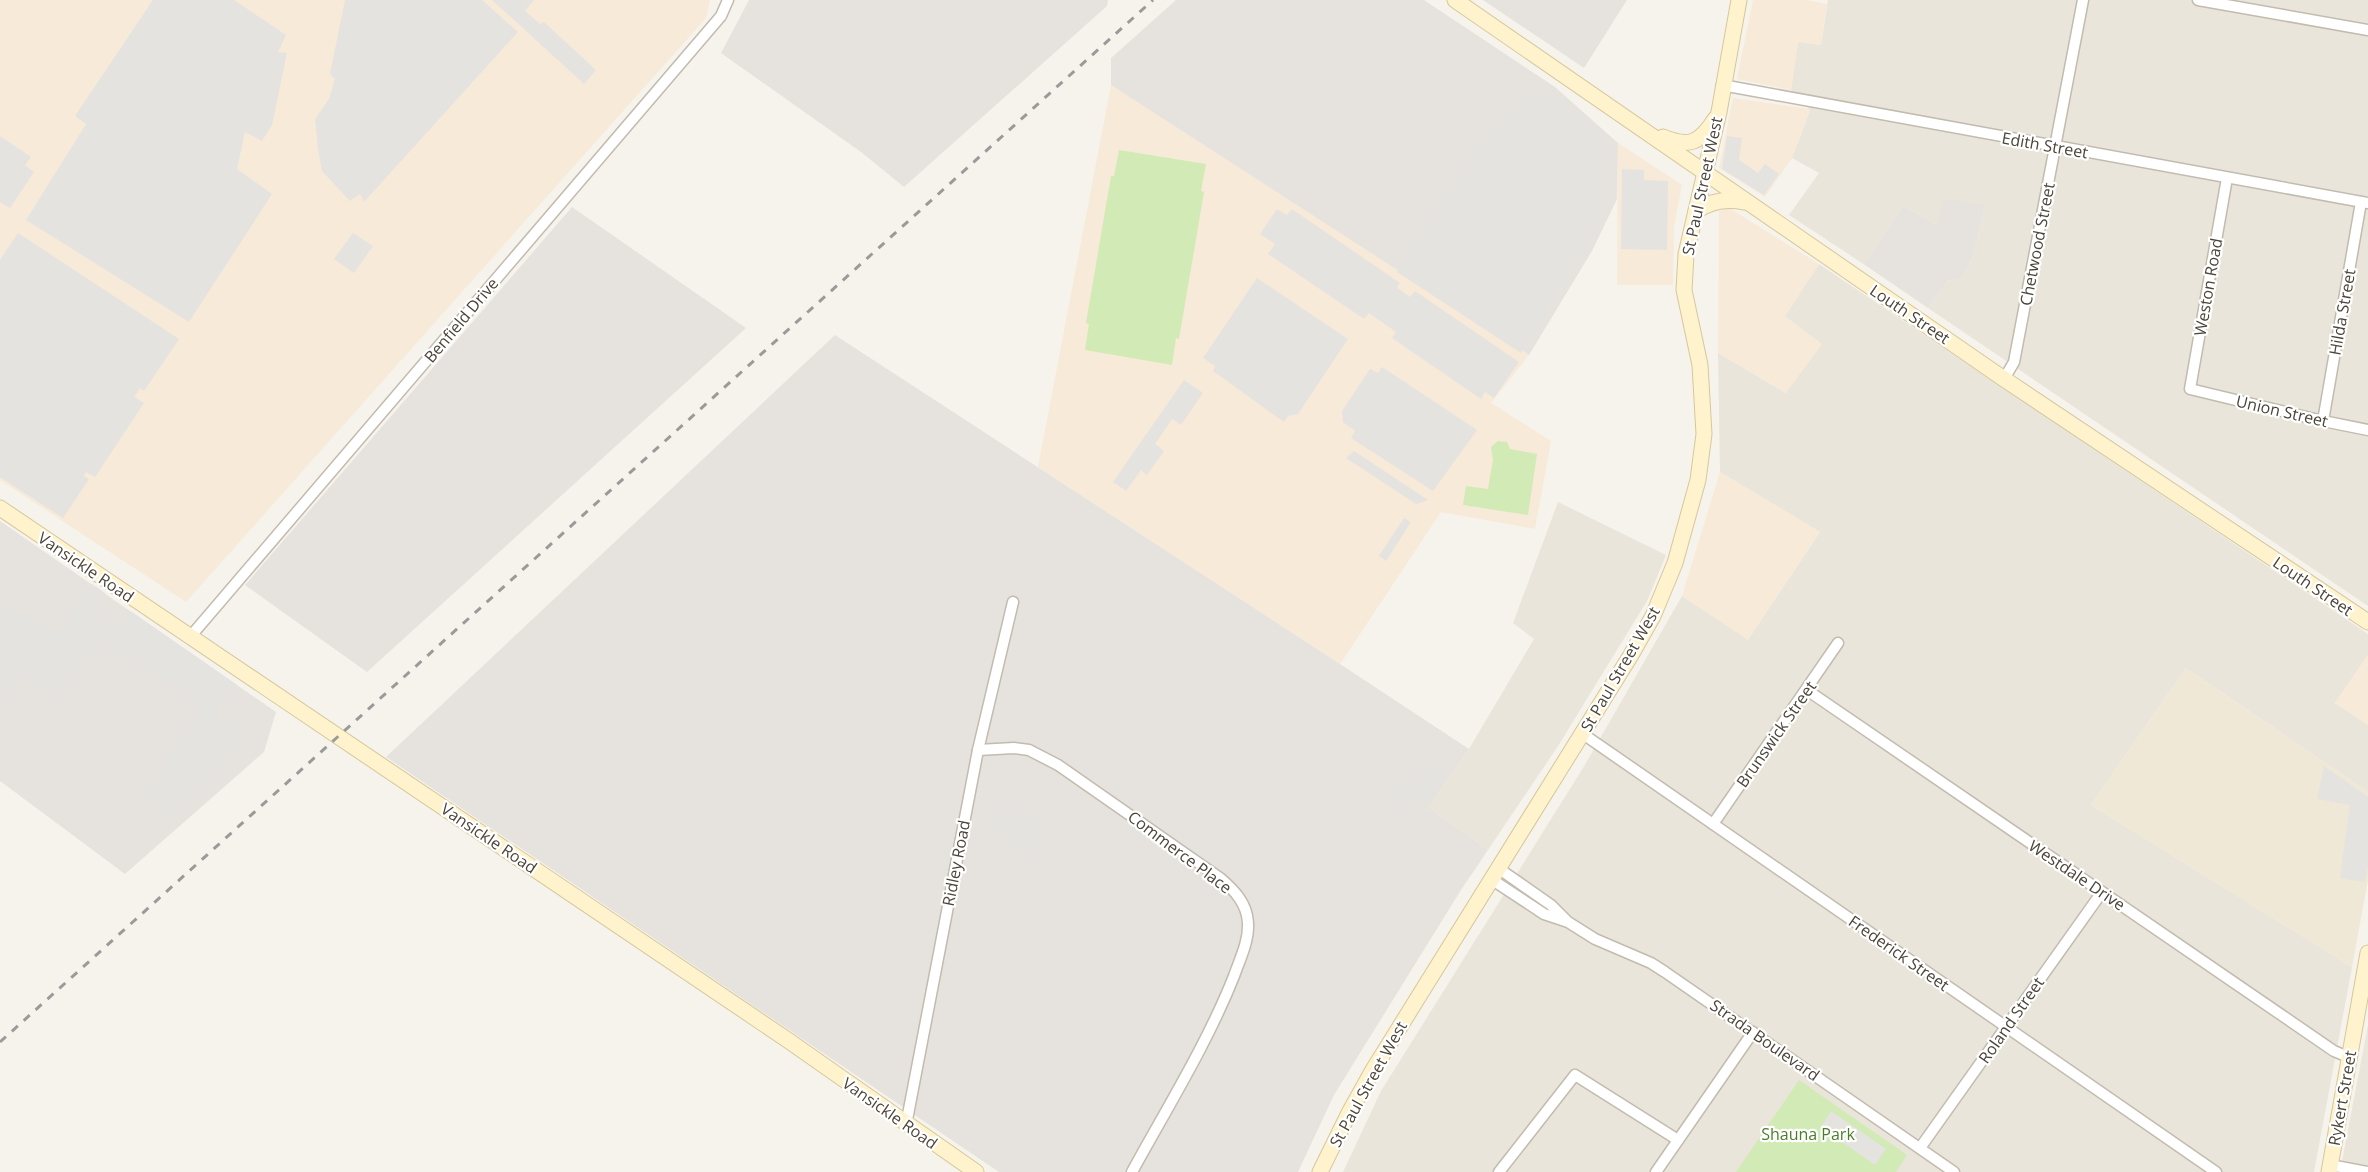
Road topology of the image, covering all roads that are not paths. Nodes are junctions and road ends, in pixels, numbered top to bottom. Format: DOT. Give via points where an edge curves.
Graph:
graph roads {
  1 [pos="728,0"];
  2 [pos="1455,0"];
  3 [pos="1738,0"];
  4 [pos="2083,0"];
  5 [pos="2198,0"];
  6 [pos="2368,30"];
  7 [pos="1722,85"];
  8 [pos="1719,112"];
  9 [pos="1638,127"];
  10 [pos="2056,147"];
  11 [pos="1704,172"];
  12 [pos="2227,178"];
  13 [pos="1746,202"];
  14 [pos="2365,202"];
  15 [pos="1696,211"];
  16 [pos="2004,379"];
  17 [pos="2197,391"];
  18 [pos="2323,421"];
  19 [pos="2368,430"];
  20 [pos="0,508"];
  21 [pos="1013,602"];
  22 [pos="2368,622"];
  23 [pos="190,637"];
  24 [pos="1838,643"];
  25 [pos="1807,690"];
  26 [pos="1583,734"];
  27 [pos="978,750"];
  28 [pos="1713,824"];
  29 [pos="1494,874"];
  30 [pos="2102,892"];
  31 [pos="2368,953"];
  32 [pos="2006,1027"];
  33 [pos="1753,1032"];
  34 [pos="2348,1057"];
  35 [pos="906,1125"];
  36 [pos="1678,1140"];
  37 [pos="1920,1148"];
  38 [pos="2330,1168"];
  39 [pos="976,1172"];
  40 [pos="1131,1172"];
  41 [pos="1320,1172"];
  42 [pos="1499,1172"];
  43 [pos="1656,1172"];
  44 [pos="1954,1172"];
  45 [pos="2216,1172"];
  46 [pos="2368,1172"];
  1 -- 23 [label="street, Benfield Drive" via="720,16"];
  2 -- 9 [label="main road, Louth Street"];
  3 -- 7 [label="main road, St Paul Street West"];
  4 -- 10 [label="street, Chetwood Street"];
  5 -- 6 [label="street"];
  7 -- 8 [label="main road, St Paul Street West"];
  7 -- 10 [label="street, Edith Street"];
  8 -- 9 [label="main road" via="1705,133 1687,143 1680,144"];
  8 -- 11 [label="main road, St Paul Street West"];
  9 -- 11 [label="main road, Louth Street"];
  10 -- 12 [label="street, Edith Street"];
  10 -- 16 [label="street, Chetwood Street" via="2014,363"];
  11 -- 13 [label="main road, Louth Street"];
  11 -- 15 [label="main road, St Paul Street West"];
  12 -- 14 [label="street, Edith Street"];
  12 -- 17 [label="street, Weston Road" via="2190,389"];
  13 -- 15 [label="main road" via="1713,202"];
  13 -- 16 [label="main road, Louth Street"];
  14 -- 18 [label="street, Hilda Street"];
  15 -- 26 [label="main road, St Paul Street West" via="1686,254 1684,290 1700,365 1704,434 1698,480 1675,563 1653,616"];
  16 -- 22 [label="main road, Louth Street"];
  17 -- 18 [label="street, Union Street"];
  18 -- 19 [label="street, Union Street"];
  20 -- 23 [label="main road, Vansickle Road"];
  21 -- 27 [label="street, Ridley Road"];
  23 -- 35 [label="main road, Vansickle Road" via="789,1041"];
  24 -- 25 [label="street, Brunswick Street"];
  25 -- 28 [label="street, Brunswick Street"];
  25 -- 30 [label="street, Westdale Drive"];
  26 -- 28 [label="street, Frederick Street"];
  26 -- 29 [label="main road, St Paul Street West"];
  27 -- 35 [label="street, Ridley Road"];
  27 -- 40 [label="street, Commerce Place" via="1029,750 1058,765 1220,878 1243,905 1248,923 1245,947 1219,1013"];
  28 -- 32 [label="street, Frederick Street"];
  29 -- 33 [label="street, Strada Boulevard" via="1544,914 1651,963"];
  29 -- 41 [label="main road, St Paul Street West" via="1373,1070"];
  30 -- 32 [label="street, Roland Street"];
  30 -- 34 [label="street, Westdale Drive"];
  31 -- 34 [label="main road, Rykert Street"];
  32 -- 37 [label="street, Roland Street"];
  32 -- 45 [label="street, Frederick Street"];
  33 -- 36 [label="street"];
  33 -- 37 [label="street, Strada Boulevard"];
  34 -- 38 [label="main road, Rykert Street"];
  35 -- 39 [label="main road, Vansickle Road"];
  36 -- 42 [label="street" via="1575,1075"];
  36 -- 43 [label="street"];
  37 -- 44 [label="street, Strada Boulevard"];
  38 -- 46 [label="street"];
}
